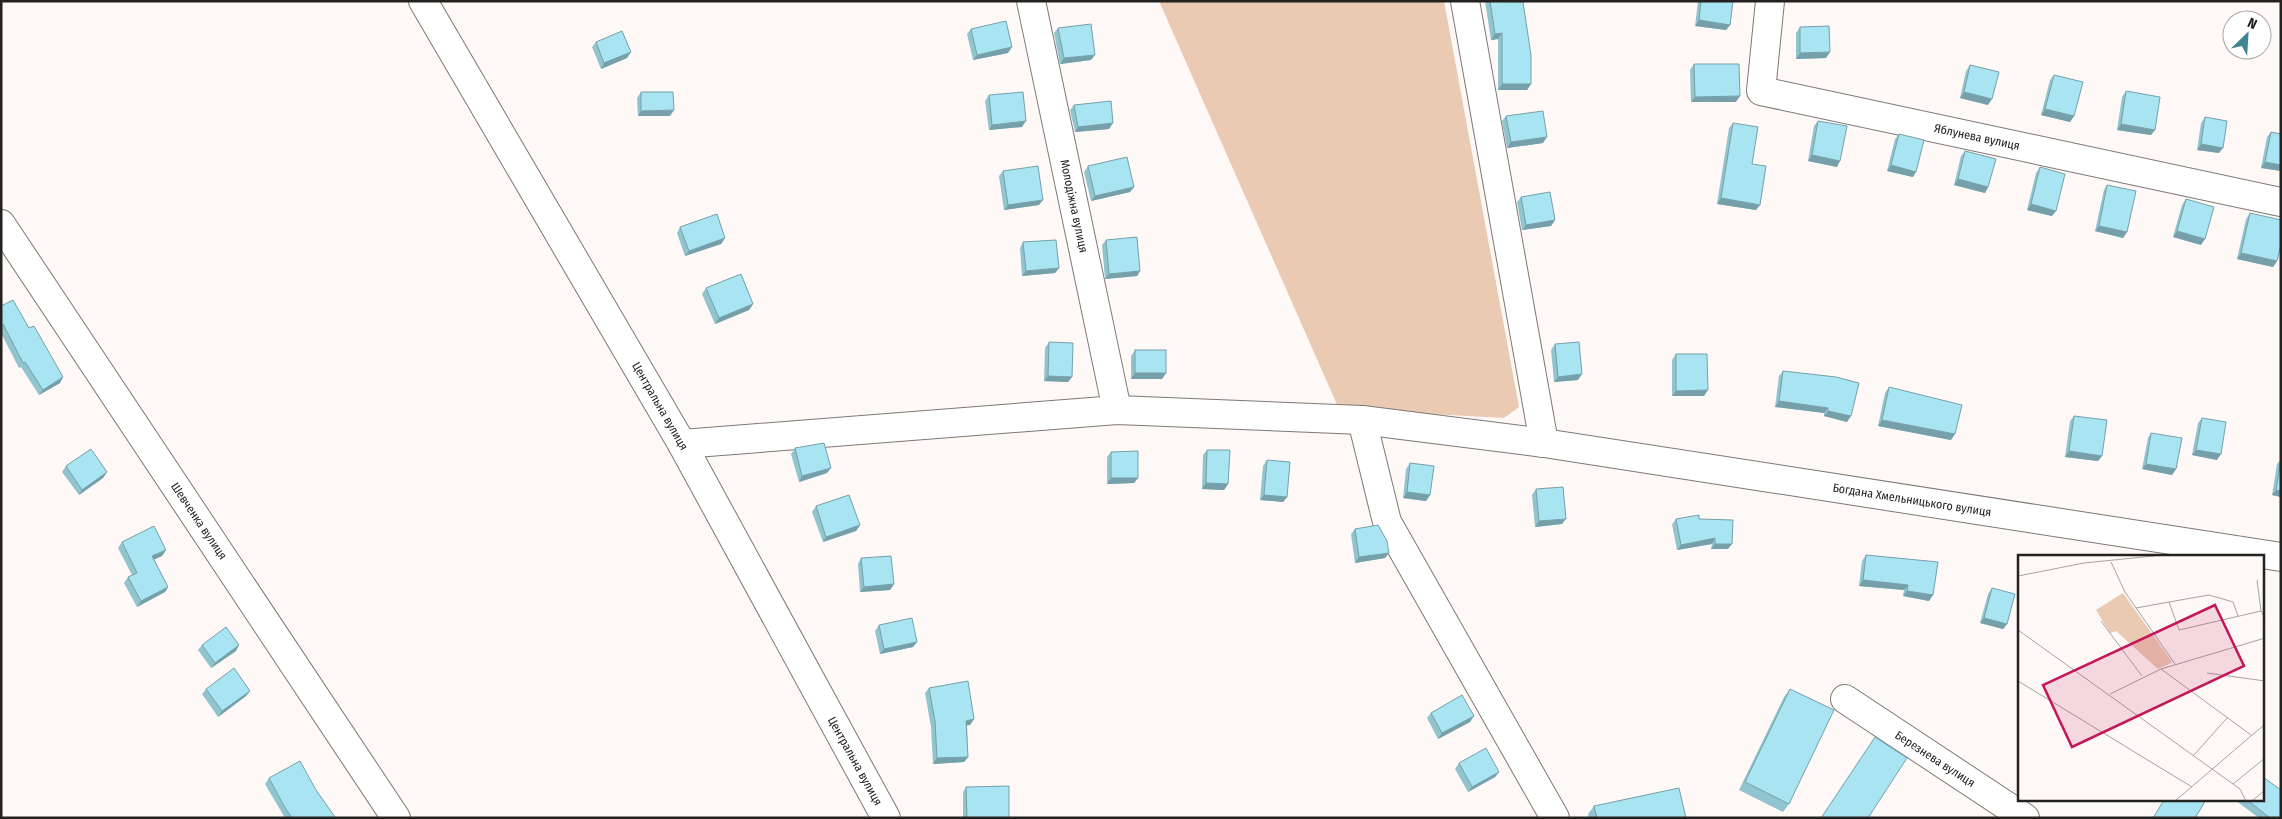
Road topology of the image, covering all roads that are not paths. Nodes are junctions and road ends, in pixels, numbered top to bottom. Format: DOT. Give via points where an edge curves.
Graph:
graph roads {
  1 [pos="424,1"];
  2 [pos="1031,1"];
  3 [pos="1465,1"];
  4 [pos="1770,1"];
  5 [pos="2281,202"];
  6 [pos="1,224"];
  7 [pos="1117,410"];
  8 [pos="1362,420"];
  9 [pos="1544,443"];
  10 [pos="682,444"];
  11 [pos="2281,557"];
  12 [pos="1845,700"];
  13 [pos="396,818"];
  14 [pos="886,818"];
  15 [pos="1555,818"];
  16 [pos="2026,818"];
  1 -- 10 [label="street, Центральна вулиця"];
  2 -- 7 [label="street, Молодіжна вулиця"];
  3 -- 9 [label="street"];
  4 -- 5 [label="street, Яблунева вулиця" via="1761,90"];
  6 -- 13 [label="street, Шевченка вулиця"];
  7 -- 8 [label="street, Богдана Хмельницького вулиця"];
  7 -- 10 [label="street, Богдана Хмельницького вулиця"];
  8 -- 9 [label="street, Богдана Хмельницького вулиця"];
  8 -- 15 [label="street" via="1387,522"];
  9 -- 11 [label="street, Богдана Хмельницького вулиця"];
  10 -- 14 [label="street, Центральна вулиця"];
  12 -- 16 [label="street, Березнева вулиця"];
}
